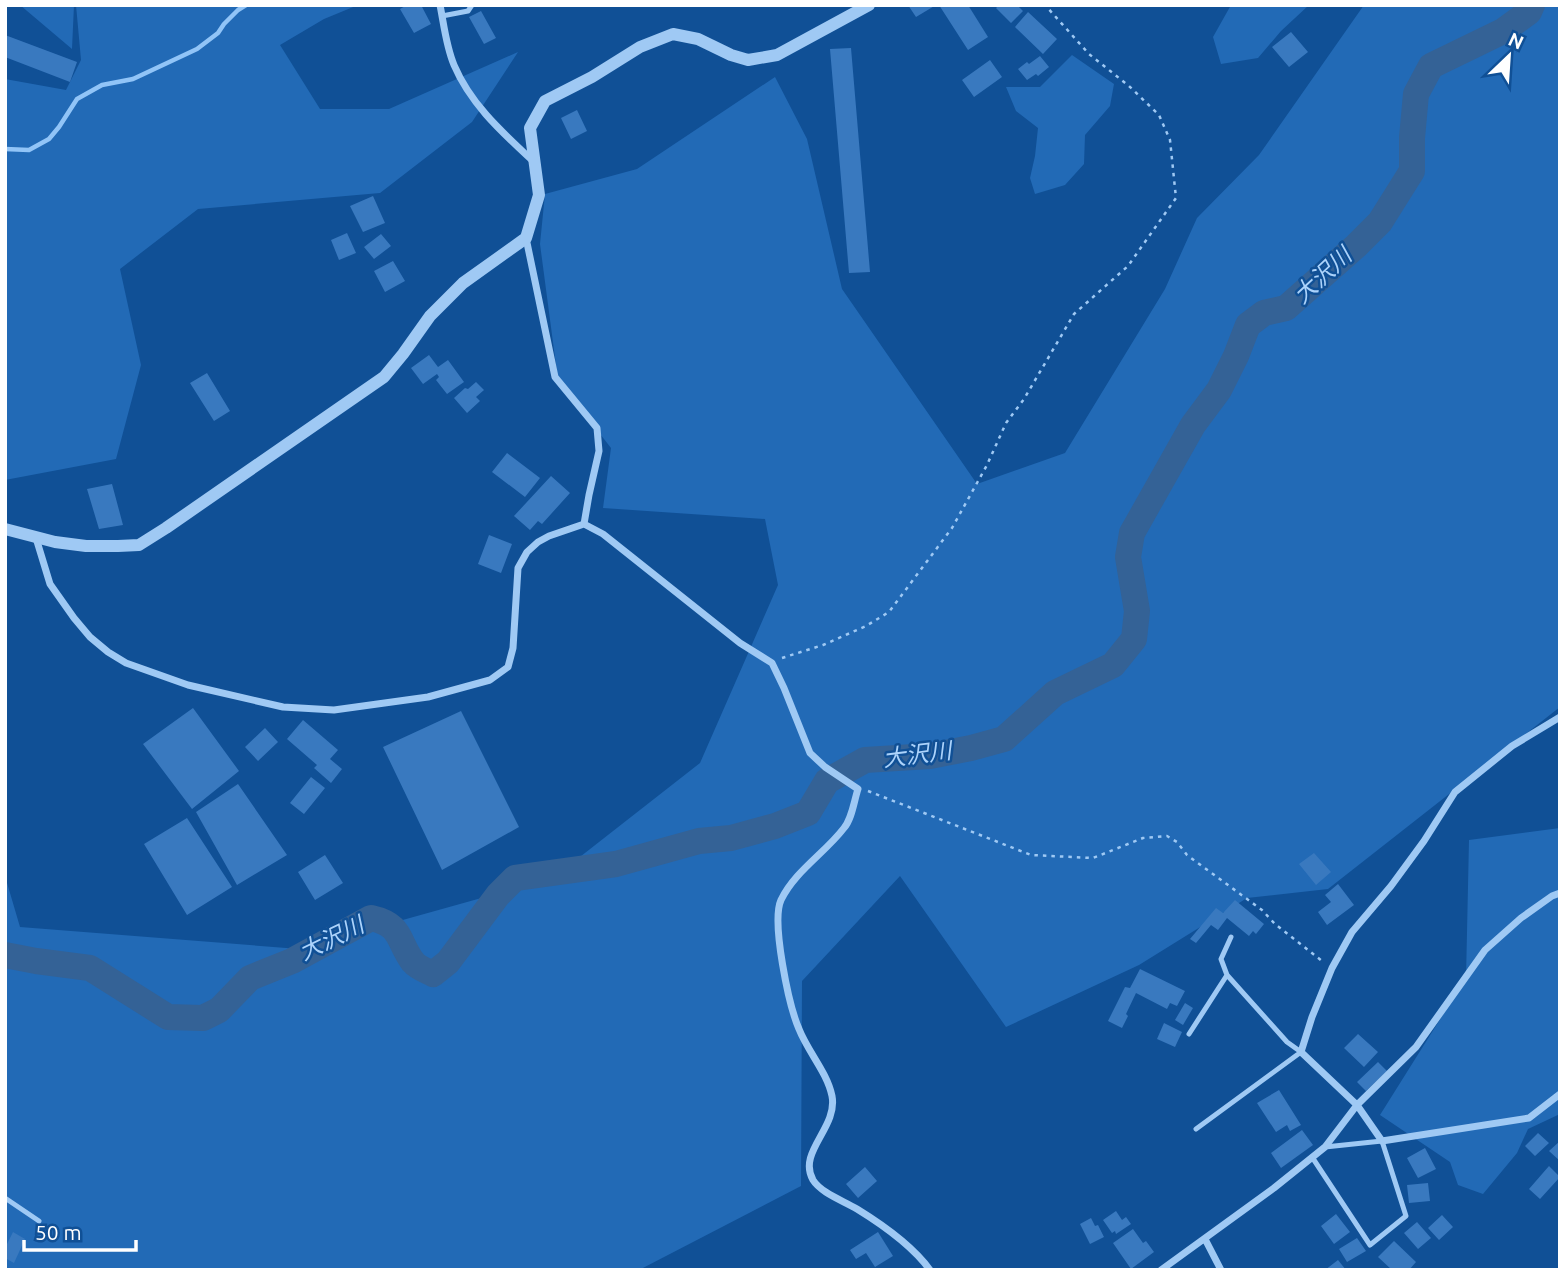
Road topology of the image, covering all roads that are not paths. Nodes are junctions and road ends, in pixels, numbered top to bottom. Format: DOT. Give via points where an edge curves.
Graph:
graph roads {
  1 [pos="440,5"];
  2 [pos="472,5"];
  3 [pos="869,5"];
  4 [pos="442,16"];
  5 [pos="534,162"];
  6 [pos="526,238"];
  7 [pos="584,523"];
  8 [pos="5,529"];
  9 [pos="36,537"];
  10 [pos="1560,717"];
  11 [pos="1560,893"];
  12 [pos="1231,937"];
  13 [pos="1227,975"];
  14 [pos="1189,1034"];
  15 [pos="1301,1052"];
  16 [pos="1560,1094"];
  17 [pos="1357,1105"];
  18 [pos="1196,1129"];
  19 [pos="1382,1141"];
  20 [pos="1325,1146"];
  21 [pos="1312,1157"];
  22 [pos="5,1198"];
  23 [pos="39,1221"];
  24 [pos="1205,1239"];
  25 [pos="930,1270"];
  26 [pos="1161,1270"];
  27 [pos="1221,1270"];
  1 -- 4 [label="street"];
  2 -- 4 [label="lane" via="468,11"];
  3 -- 5 [label="street" via="777,55 748,60 673,34 640,47 545,101 530,128"];
  4 -- 5 [label="street" via="453,63 471,96"];
  5 -- 6 [label="street" via="539,195"];
  6 -- 7 [label="street" via="555,377 597,428 599,451"];
  6 -- 9 [label="street" via="463,283 430,316 384,377 139,545 86,546"];
  7 -- 9 [label="street" via="549,536 527,552 519,568 508,667 490,680 428,697 334,710 283,707 188,685 126,663 90,637 74,618 50,584"];
  7 -- 25 [label="street" via="772,663 810,753 858,789 846,826 780,901 777,925 789,1003 832,1096 827,1127 808,1166 814,1182 873,1219 921,1257"];
  8 -- 9 [label="street"];
  10 -- 15 [label="street" via="1512,746 1455,792 1391,886 1352,932 1332,968"];
  11 -- 17 [label="street" via="1521,918 1485,950 1416,1047"];
  12 -- 13 [label="lane" via="1221,959"];
  13 -- 14 [label="lane"];
  13 -- 15 [label="lane"];
  15 -- 17 [label="street"];
  15 -- 18 [label="lane"];
  16 -- 19 [label="street" via="1529,1118"];
  17 -- 19 [label="street"];
  17 -- 20 [label="street"];
  19 -- 20 [label="lane"];
  19 -- 21 [label="lane" via="1406,1216 1370,1245"];
  20 -- 21 [label="street"];
  21 -- 24 [label="street"];
  22 -- 23 [label="lane"];
  24 -- 26 [label="street"];
  24 -- 27 [label="street"];
}
